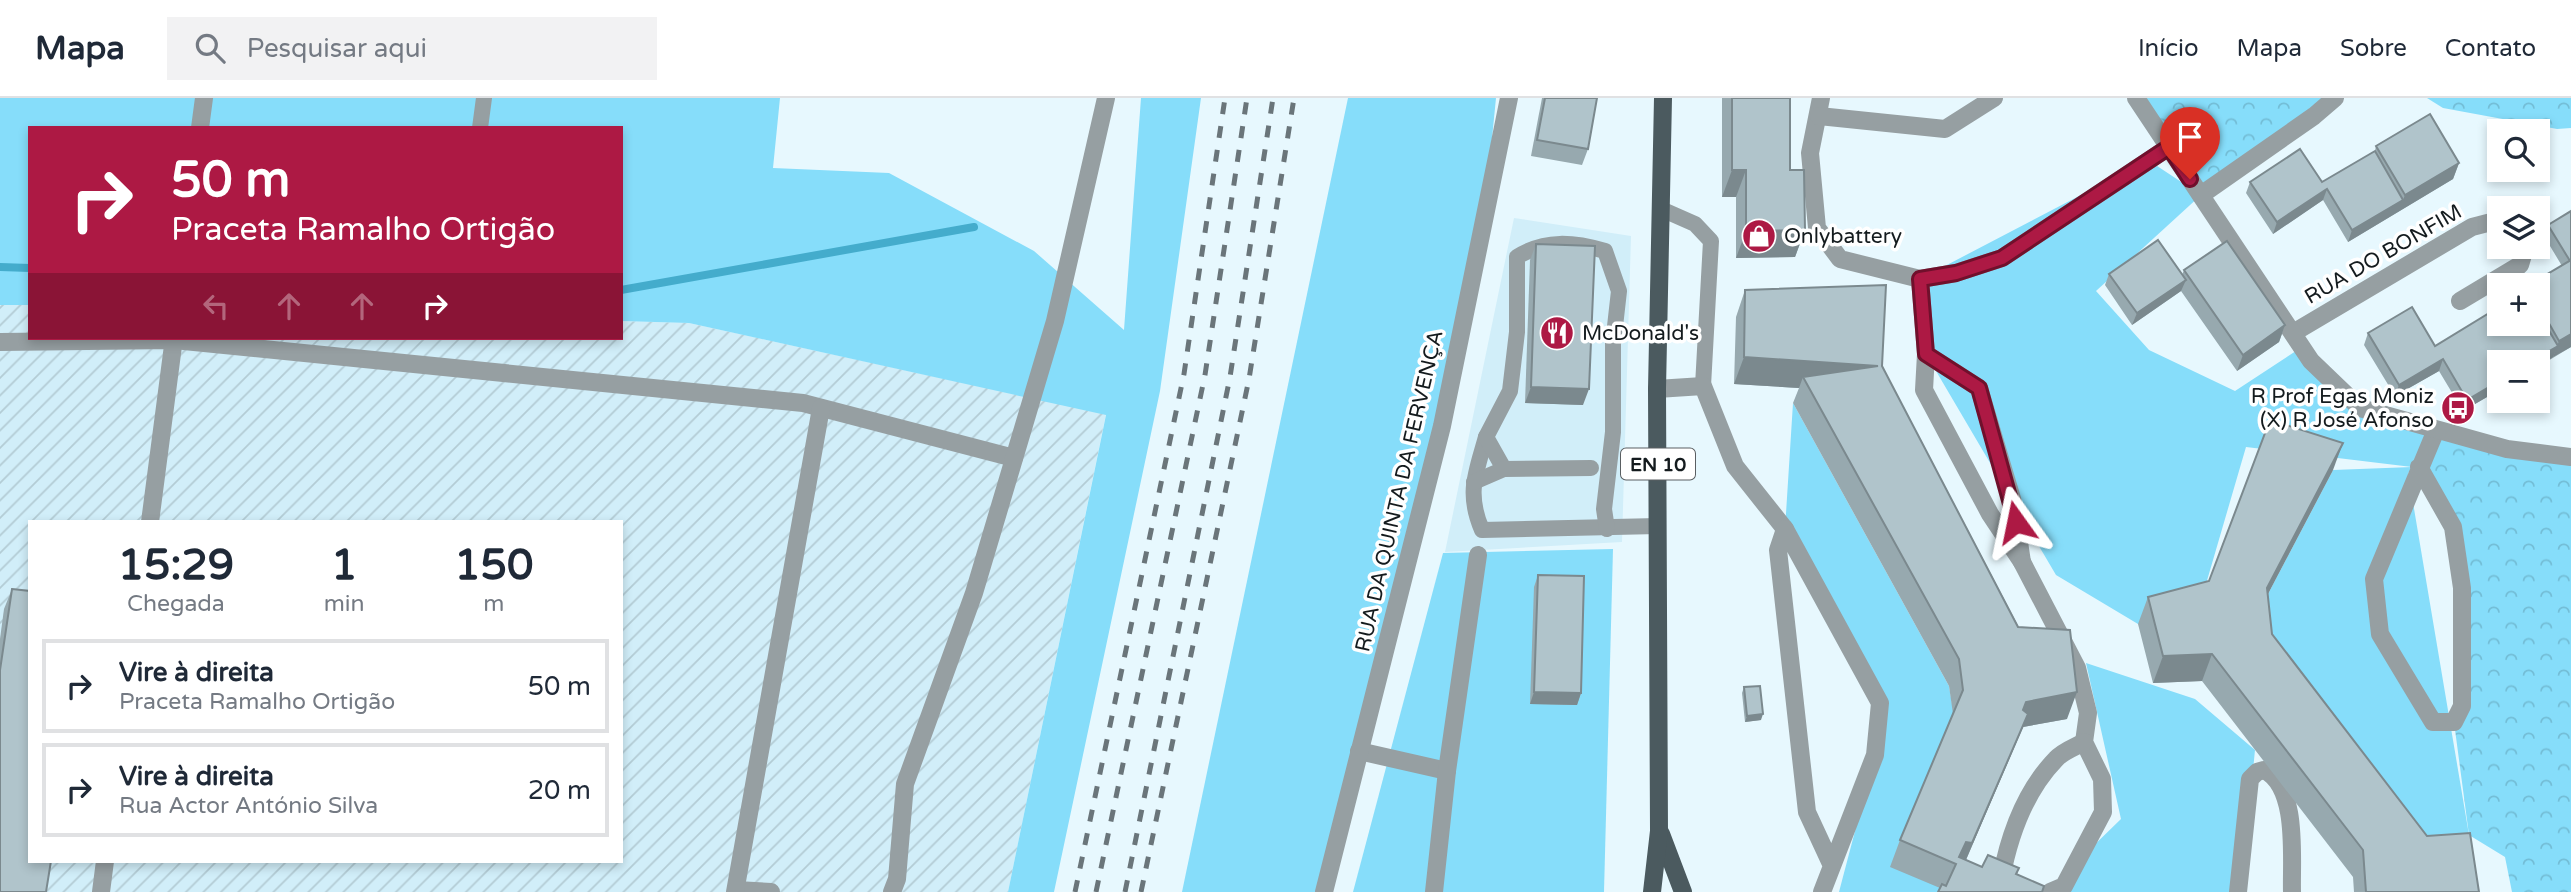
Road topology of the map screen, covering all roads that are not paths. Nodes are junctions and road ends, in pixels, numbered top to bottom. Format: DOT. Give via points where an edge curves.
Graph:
graph roads {
  1 [pos="204,98"];
  2 [pos="484,98"];
  3 [pos="1106,98"];
  4 [pos="1509,98"];
  5 [pos="1663,98"];
  6 [pos="1994,98"];
  7 [pos="2136,98"];
  8 [pos="2335,98"];
  9 [pos="1820,107"];
  10 [pos="200,126"];
  11 [pos="480,126"];
  12 [pos="2169,147"];
  13 [pos="2201,195"];
  14 [pos="1661,209"];
  15 [pos="2487,223"];
  16 [pos="2522,259"];
  17 [pos="1920,279"];
  18 [pos="2460,301"];
  19 [pos="2292,333"];
  20 [pos="116,340"];
  21 [pos="174,340"];
  22 [pos="184,340"];
  23 [pos="0,342"];
  24 [pos="1926,354"];
  25 [pos="1703,386"];
  26 [pos="1657,389"];
  27 [pos="821,408"];
  28 [pos="2436,430"];
  29 [pos="1486,437"];
  30 [pos="2571,457"];
  31 [pos="1014,458"];
  32 [pos="2419,467"];
  33 [pos="1591,468"];
  34 [pos="1504,469"];
  35 [pos="1474,482"];
  36 [pos="150,520"];
  37 [pos="1658,526"];
  38 [pos="1607,529"];
  39 [pos="1785,529"];
  40 [pos="1478,555"];
  41 [pos="2022,562"];
  42 [pos="2084,742"];
  43 [pos="1359,751"];
  44 [pos="1447,771"];
  45 [pos="1659,831"];
  46 [pos="105,863"];
  47 [pos="1832,866"];
  48 [pos="736,891"];
  49 [pos="100,892"];
  50 [pos="771,892"];
  51 [pos="892,892"];
  52 [pos="1324,892"];
  53 [pos="1434,892"];
  54 [pos="1652,892"];
  55 [pos="1684,892"];
  56 [pos="1822,892"];
  57 [pos="2033,892"];
  58 [pos="2050,892"];
  59 [pos="2238,892"];
  60 [pos="2292,892"];
  1 -- 10 [label="street"];
  2 -- 11 [label="lane"];
  3 -- 31 [label="street" via="1055,321"];
  4 -- 43 [label="street, RUA DA QUINTA DA FERVENÇA" via="1442,426"];
  5 -- 14 [label="main road, EN 10"];
  6 -- 9 [label="street" via="1945,128"];
  7 -- 12 [label="street"];
  8 -- 13 [label="street"];
  9 -- 17 [label="street" via="1810,153 1817,228 1840,259"];
  12 -- 13 [label="street"];
  12 -- 17 [label="street" via="2002,258"];
  13 -- 19 [label="street"];
  14 -- 25 [label="lane" via="1695,224 1712,241"];
  14 -- 26 [label="main road, EN 10"];
  15 -- 19 [label="street, RUA DO BONFIM" via="2472,227"];
  16 -- 18 [label="street" via="2520,265"];
  17 -- 24 [label="street"];
  19 -- 28 [label="street" via="2311,360 2360,408"];
  20 -- 23 [label="street"];
  21 -- 36 [label="street"];
  22 -- 27 [label="street"];
  24 -- 41 [label="street" via="1924,390 1990,514"];
  24 -- 41 [label="street" via="1979,388 2013,502"];
  25 -- 26 [label="street"];
  25 -- 39 [label="street" via="1735,467"];
  26 -- 37 [label="main road, EN 10"];
  27 -- 31 [label="street"];
  27 -- 48 [label="street"];
  28 -- 30 [label="street" via="2507,449"];
  28 -- 32 [label="street"];
  29 -- 34 [label="lane"];
  29 -- 35 [label="lane"];
  29 -- 38 [label="lane" via="1510,391 1517,332 1517,257 1533,246 1576,242 1605,251 1619,291 1613,344 1613,432 1604,509"];
  31 -- 51 [label="street" via="974,593 905,784"];
  32 -- 32 [label="street" via="2374,579 2381,634 2433,722 2454,722 2462,706 2462,587 2453,527"];
  33 -- 34 [label="lane"];
  34 -- 35 [label="lane"];
  35 -- 38 [label="lane" via="1472,508 1482,530"];
  37 -- 38 [label="lane"];
  37 -- 45 [label="main road, EN 10"];
  39 -- 47 [label="street" via="1778,550 1807,812"];
  39 -- 47 [label="street" via="1880,703 1875,755"];
  40 -- 44 [label="street"];
  41 -- 42 [label="street" via="2077,668 2088,713"];
  42 -- 57 [label="street" via="2057,757 2025,803 2006,849 2001,879"];
  42 -- 58 [label="street" via="2102,779 2103,812 2064,886"];
  43 -- 44 [label="street"];
  43 -- 52 [label="street, RUA DA QUINTA DA FERVENÇA"];
  44 -- 53 [label="street"];
  45 -- 54 [label="main road, EN 10"];
  45 -- 55 [label="main road"];
  46 -- 49 [label="street"];
  47 -- 56 [label="street"];
  48 -- 50 [label="street"];
  59 -- 60 [label="street" via="2249,779 2264,770 2279,783 2291,815"];
}
